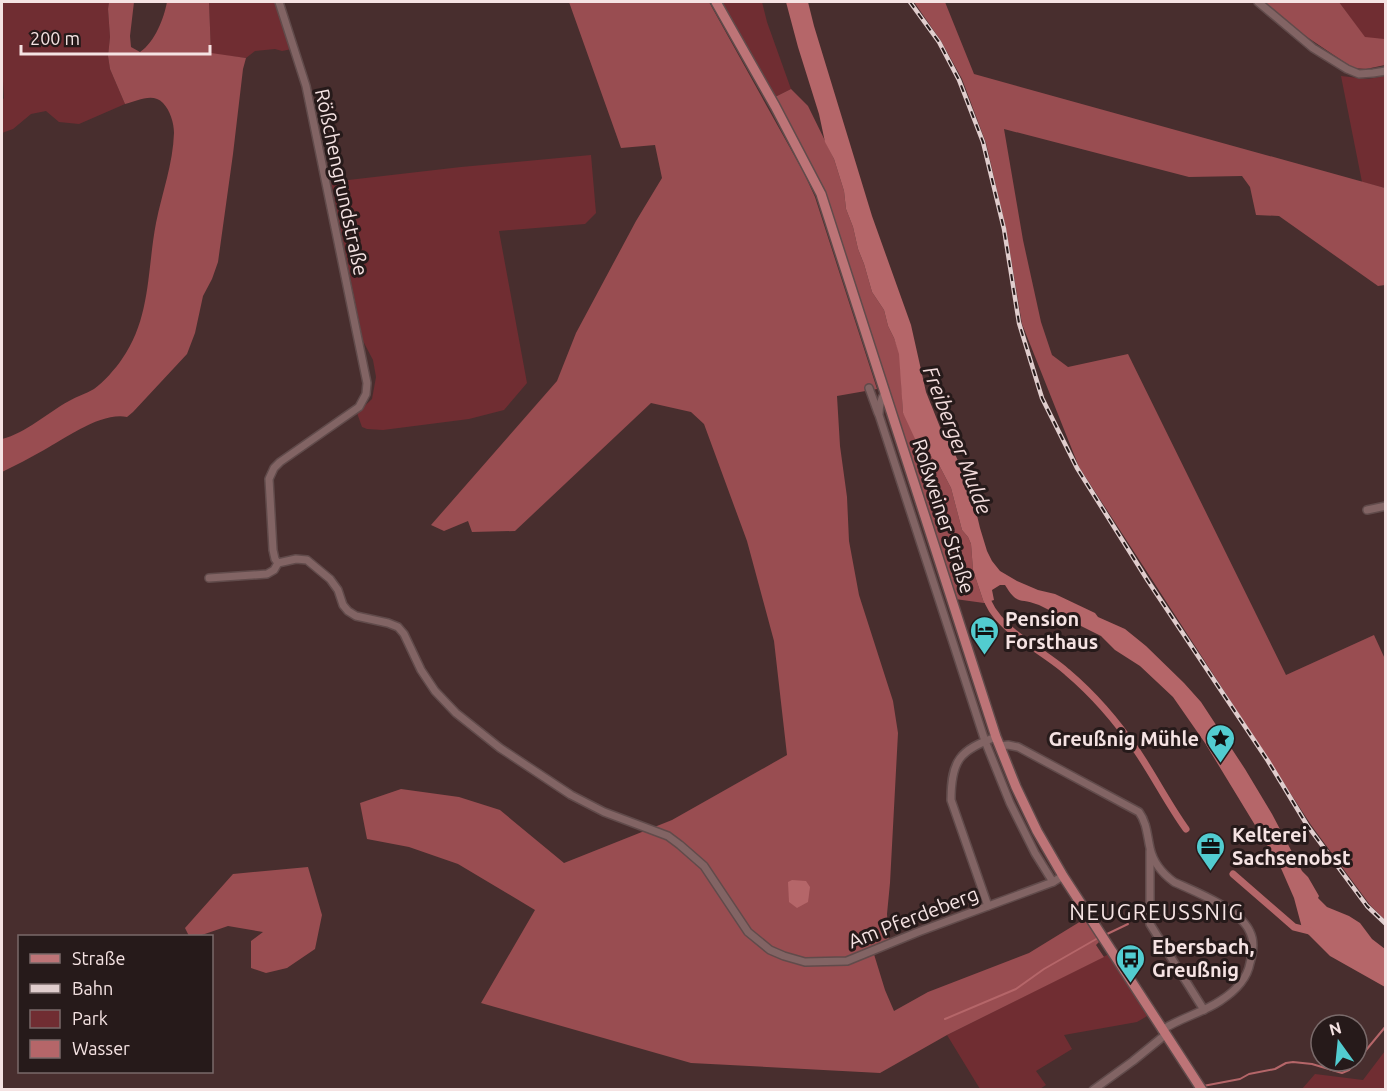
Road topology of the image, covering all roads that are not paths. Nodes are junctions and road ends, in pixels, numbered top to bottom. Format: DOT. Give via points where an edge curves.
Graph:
graph roads {
  1 [pos="279,2"];
  2 [pos="716,2"];
  3 [pos="1258,2"];
  4 [pos="1386,71"];
  5 [pos="869,388"];
  6 [pos="885,393"];
  7 [pos="879,415"];
  8 [pos="1386,506"];
  9 [pos="1367,510"];
  10 [pos="278,564"];
  11 [pos="209,578"];
  12 [pos="959,622"];
  13 [pos="948,627"];
  14 [pos="980,687"];
  15 [pos="969,690"];
  16 [pos="985,741"];
  17 [pos="998,741"];
  18 [pos="1150,848"];
  19 [pos="1063,876"];
  20 [pos="1053,882"];
  21 [pos="988,906"];
  22 [pos="1204,1010"];
  23 [pos="1164,1032"];
  24 [pos="1200,1087"];
  25 [pos="1093,1089"];
  1 -- 10 [label="street, Rößchengrundstraße" via="306,86 367,383 359,407 280,462 270,474 273,550"];
  2 -- 6 [label="main road, Roßweiner Straße" via="821,194"];
  3 -- 4 [label="street" via="1313,48 1347,69 1359,74"];
  5 -- 7 [label="street"];
  6 -- 7 [label="street"];
  6 -- 12 [label="main road, Roßweiner Straße"];
  7 -- 13 [label="street"];
  8 -- 9 [label="street"];
  10 -- 11 [label="street, Am Pferdeberg" via="267,574"];
  10 -- 21 [label="street, Am Pferdeberg" via="306,560 330,579 348,611 398,627 435,691 500,748 571,795 668,836 680,845 704,866 748,932 770,950 806,962 847,961"];
  12 -- 13 [label="street"];
  12 -- 14 [label="main road, Roßweiner Straße"];
  13 -- 15 [label="street"];
  14 -- 15 [label="street"];
  14 -- 17 [label="main road, Roßweiner Straße"];
  15 -- 16 [label="street"];
  16 -- 17 [label="street"];
  16 -- 20 [label="street" via="1010,802"];
  16 -- 21 [label="street" via="962,755 951,786 951,800"];
  17 -- 18 [label="street" via="1018,747 1139,812"];
  17 -- 19 [label="main road, Roßweiner Straße" via="1037,831"];
  18 -- 22 [label="street" via="1150,924"];
  18 -- 22 [label="street" via="1167,877 1226,907 1250,931 1254,948 1242,983"];
  19 -- 20 [label="street, Am Pferdeberg"];
  19 -- 23 [label="main road, Roßweiner Straße"];
  20 -- 21 [label="street, Am Pferdeberg"];
  22 -- 23 [label="street"];
  23 -- 24 [label="main road, Roßweiner Straße"];
  23 -- 25 [label="street" via="1133,1061"];
}
